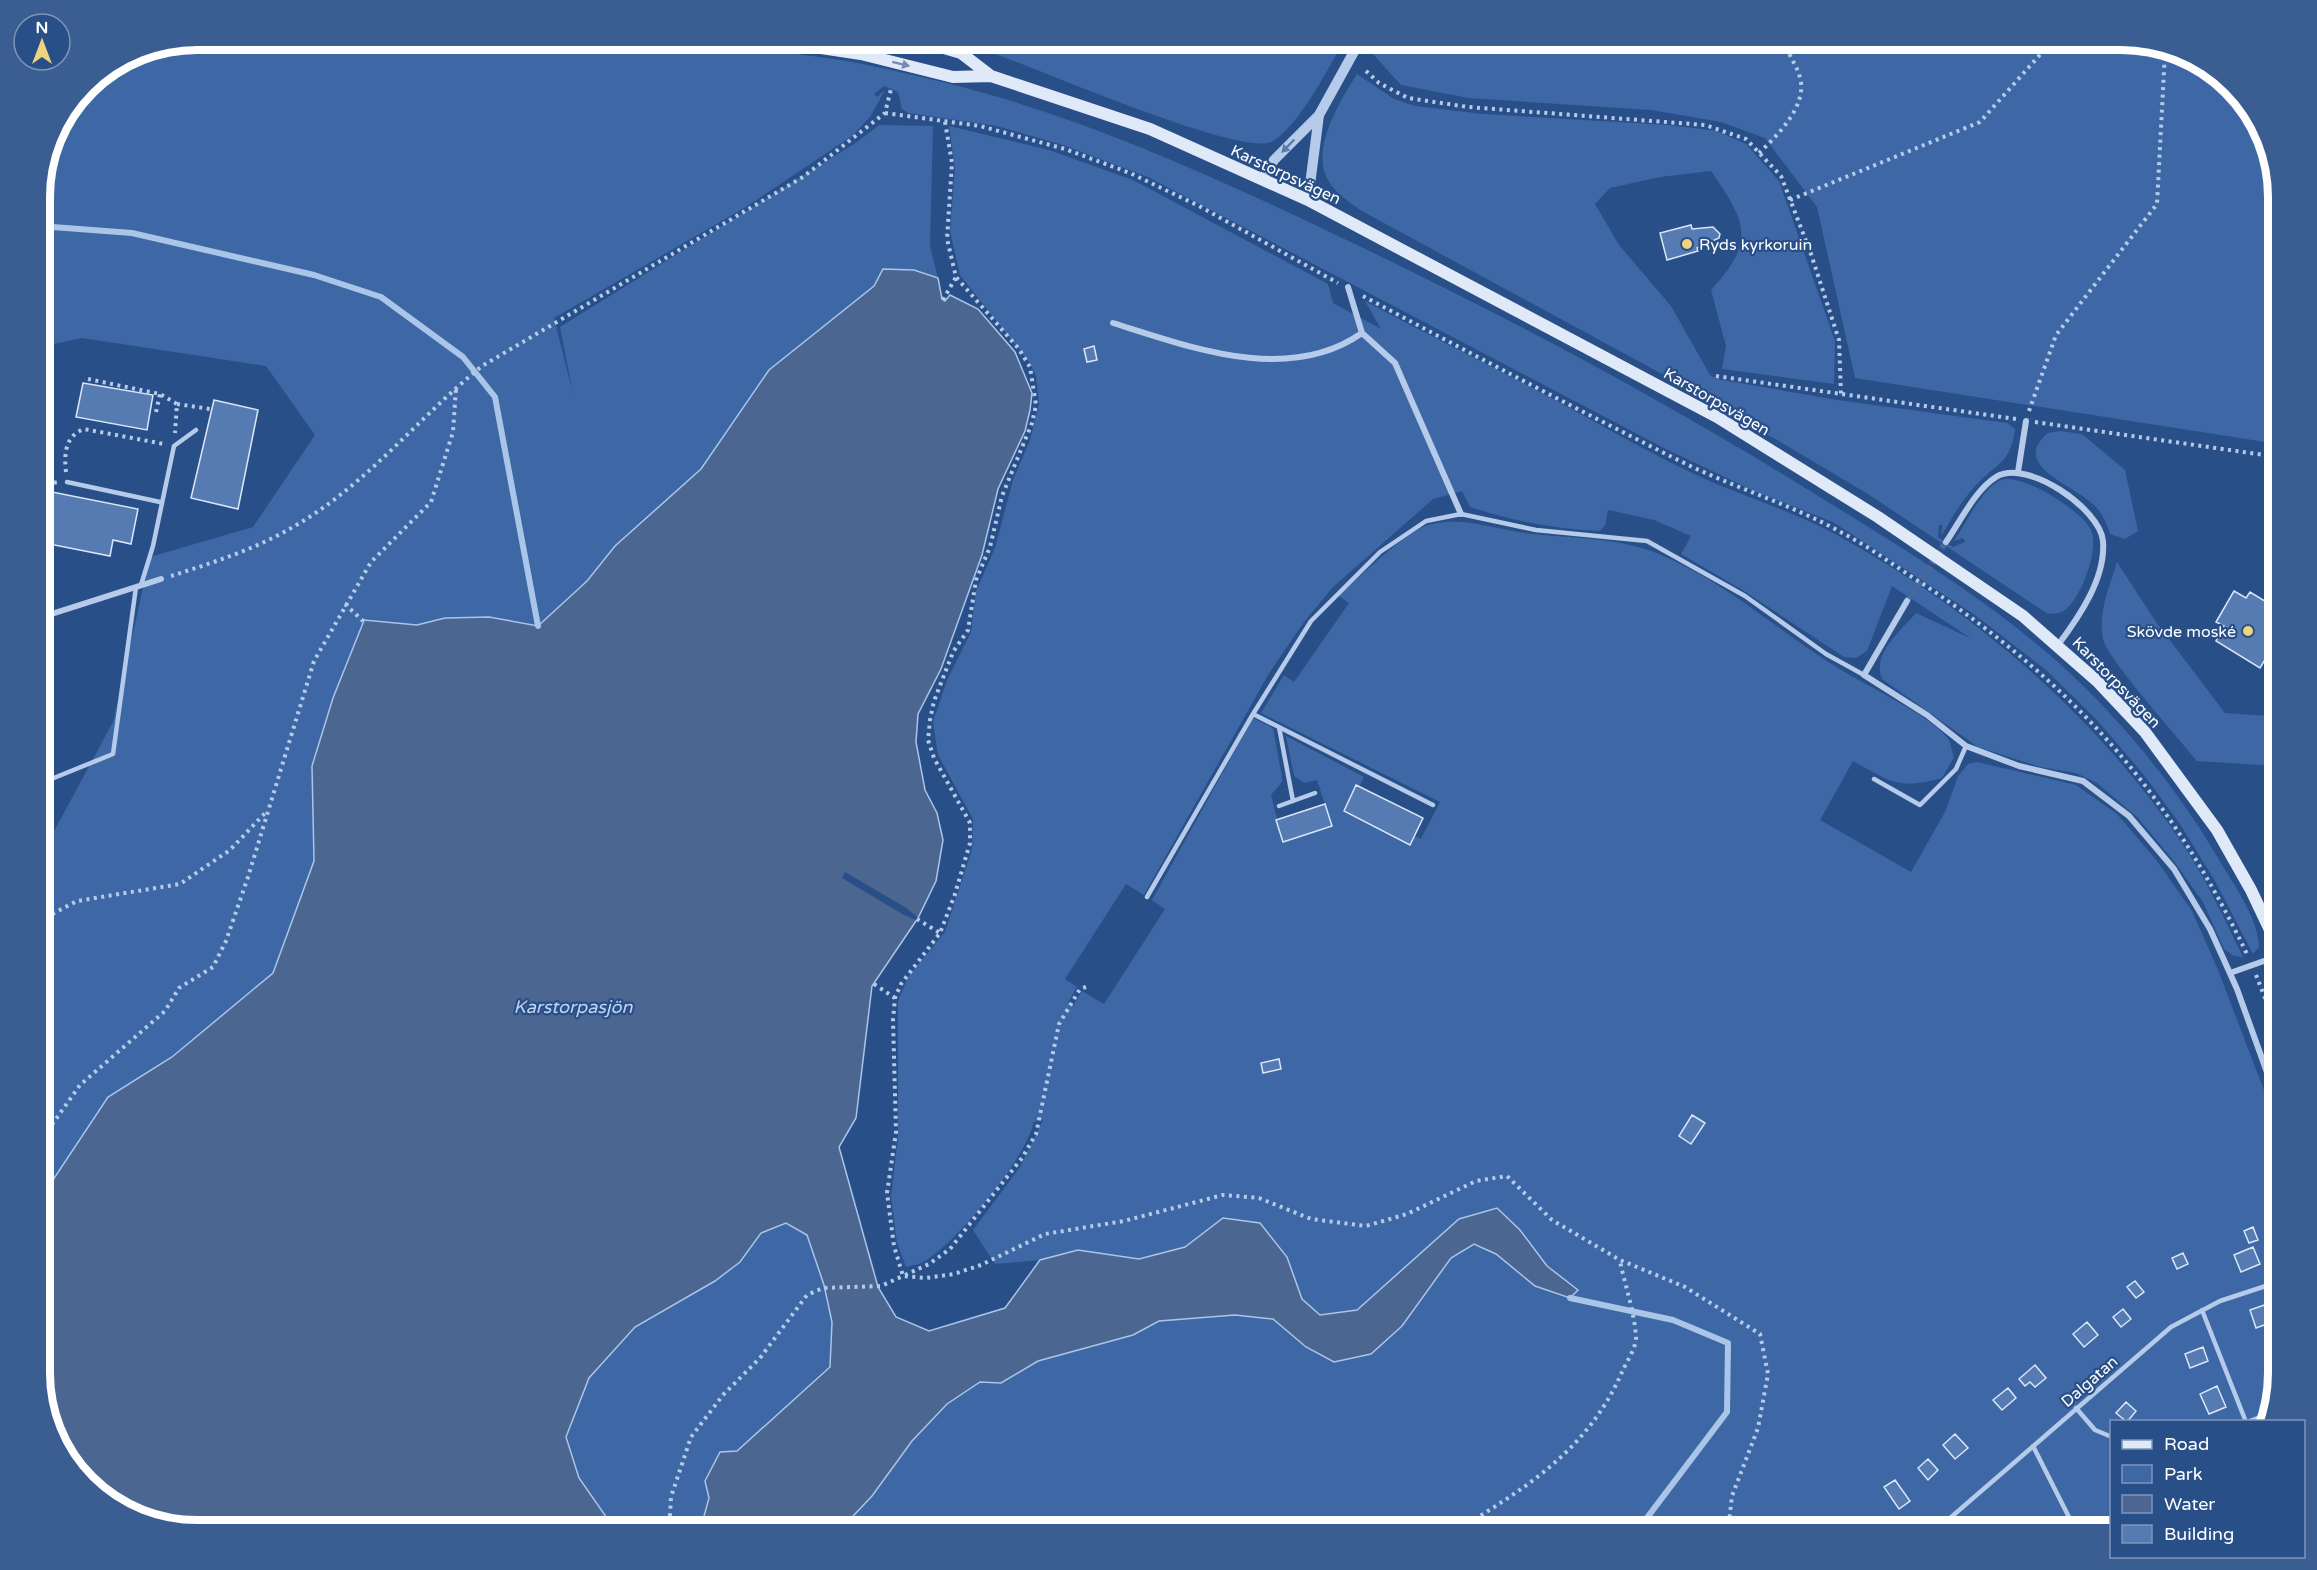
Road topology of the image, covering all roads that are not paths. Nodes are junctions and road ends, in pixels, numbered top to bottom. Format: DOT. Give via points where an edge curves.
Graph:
graph roads {
  1 [pos="1355,49"];
  2 [pos="832,50"];
  3 [pos="949,50"];
  4 [pos="991,76"];
  5 [pos="1319,115"];
  6 [pos="1262,180"];
  7 [pos="1308,200"];
  8 [pos="1348,287"];
  9 [pos="1113,323"];
  10 [pos="1362,333"];
  11 [pos="2026,421"];
  12 [pos="196,430"];
  13 [pos="2018,472"];
  14 [pos="67,482"];
  15 [pos="160,502"];
  16 [pos="1461,514"];
  17 [pos="1946,542"];
  18 [pos="161,579"];
  19 [pos="139,586"];
  20 [pos="1907,601"];
  21 [pos="50,614"];
  22 [pos="2058,645"];
  23 [pos="1864,675"];
  24 [pos="1252,714"];
  25 [pos="1279,727"];
  26 [pos="1966,746"];
  27 [pos="1874,779"];
  28 [pos="50,780"];
  29 [pos="1316,793"];
  30 [pos="1293,801"];
  31 [pos="1433,805"];
  32 [pos="1279,806"];
  33 [pos="1147,897"];
  34 [pos="2268,927"];
  35 [pos="2268,960"];
  36 [pos="2230,973"];
  37 [pos="2268,1076"];
  38 [pos="2268,1285"];
  39 [pos="2202,1310"];
  40 [pos="2076,1408"];
  41 [pos="2245,1420"];
  42 [pos="2110,1436"];
  43 [pos="2032,1446"];
  44 [pos="1948,1520"];
  45 [pos="2070,1520"];
  1 -- 5 [label="street"];
  2 -- 4 [label="main road, Karstorpsvägen, one-way" via="953,77"];
  3 -- 4 [label="main road, Karstorpsvägen" via="961,53"];
  4 -- 6 [label="main road, Karstorpsvägen" via="1150,129"];
  5 -- 6 [label="street, one-way" via="1274,160"];
  5 -- 7 [label="street"];
  6 -- 7 [label="main road, Karstorpsvägen"];
  7 -- 22 [label="main road, Karstorpsvägen" via="1717,417 1878,517 2006,604"];
  8 -- 10 [label="street"];
  9 -- 10 [label="street" via="1214,354 1252,359 1341,347"];
  10 -- 16 [label="street" via="1395,363"];
  11 -- 13 [label="street"];
  12 -- 15 [label="lane" via="174,446"];
  13 -- 17 [label="street" via="2004,473 1985,486"];
  13 -- 22 [label="street" via="2038,478 2078,503 2101,532 2103,554 2093,588"];
  14 -- 15 [label="lane"];
  15 -- 19 [label="lane" via="153,546"];
  16 -- 23 [label="lane" via="1536,530 1647,541 1745,596 1826,654"];
  16 -- 24 [label="lane" via="1426,521 1359,571 1311,621"];
  18 -- 19 [label="street"];
  19 -- 21 [label="street"];
  19 -- 28 [label="lane" via="113,754"];
  20 -- 23 [label="street"];
  22 -- 34 [label="main road, Karstorpsvägen" via="2129,715 2174,770 2231,854"];
  23 -- 26 [label="street" via="1927,715"];
  24 -- 25 [label="lane"];
  24 -- 33 [label="lane"];
  25 -- 30 [label="lane"];
  25 -- 31 [label="lane"];
  26 -- 27 [label="lane" via="1956,769 1920,805"];
  26 -- 36 [label="street" via="2019,766 2083,781 2129,816 2174,869 2210,928"];
  29 -- 30 [label="lane"];
  30 -- 32 [label="lane"];
  35 -- 36 [label="street"];
  36 -- 37 [label="street"];
  38 -- 39 [label="lane, Dalgatan"];
  39 -- 40 [label="lane, Dalgatan" via="2171,1326"];
  39 -- 41 [label="lane"];
  40 -- 42 [label="lane" via="2095,1430"];
  40 -- 43 [label="lane, Dalgatan"];
  43 -- 44 [label="lane, Dalgatan"];
  43 -- 45 [label="lane"];
}
